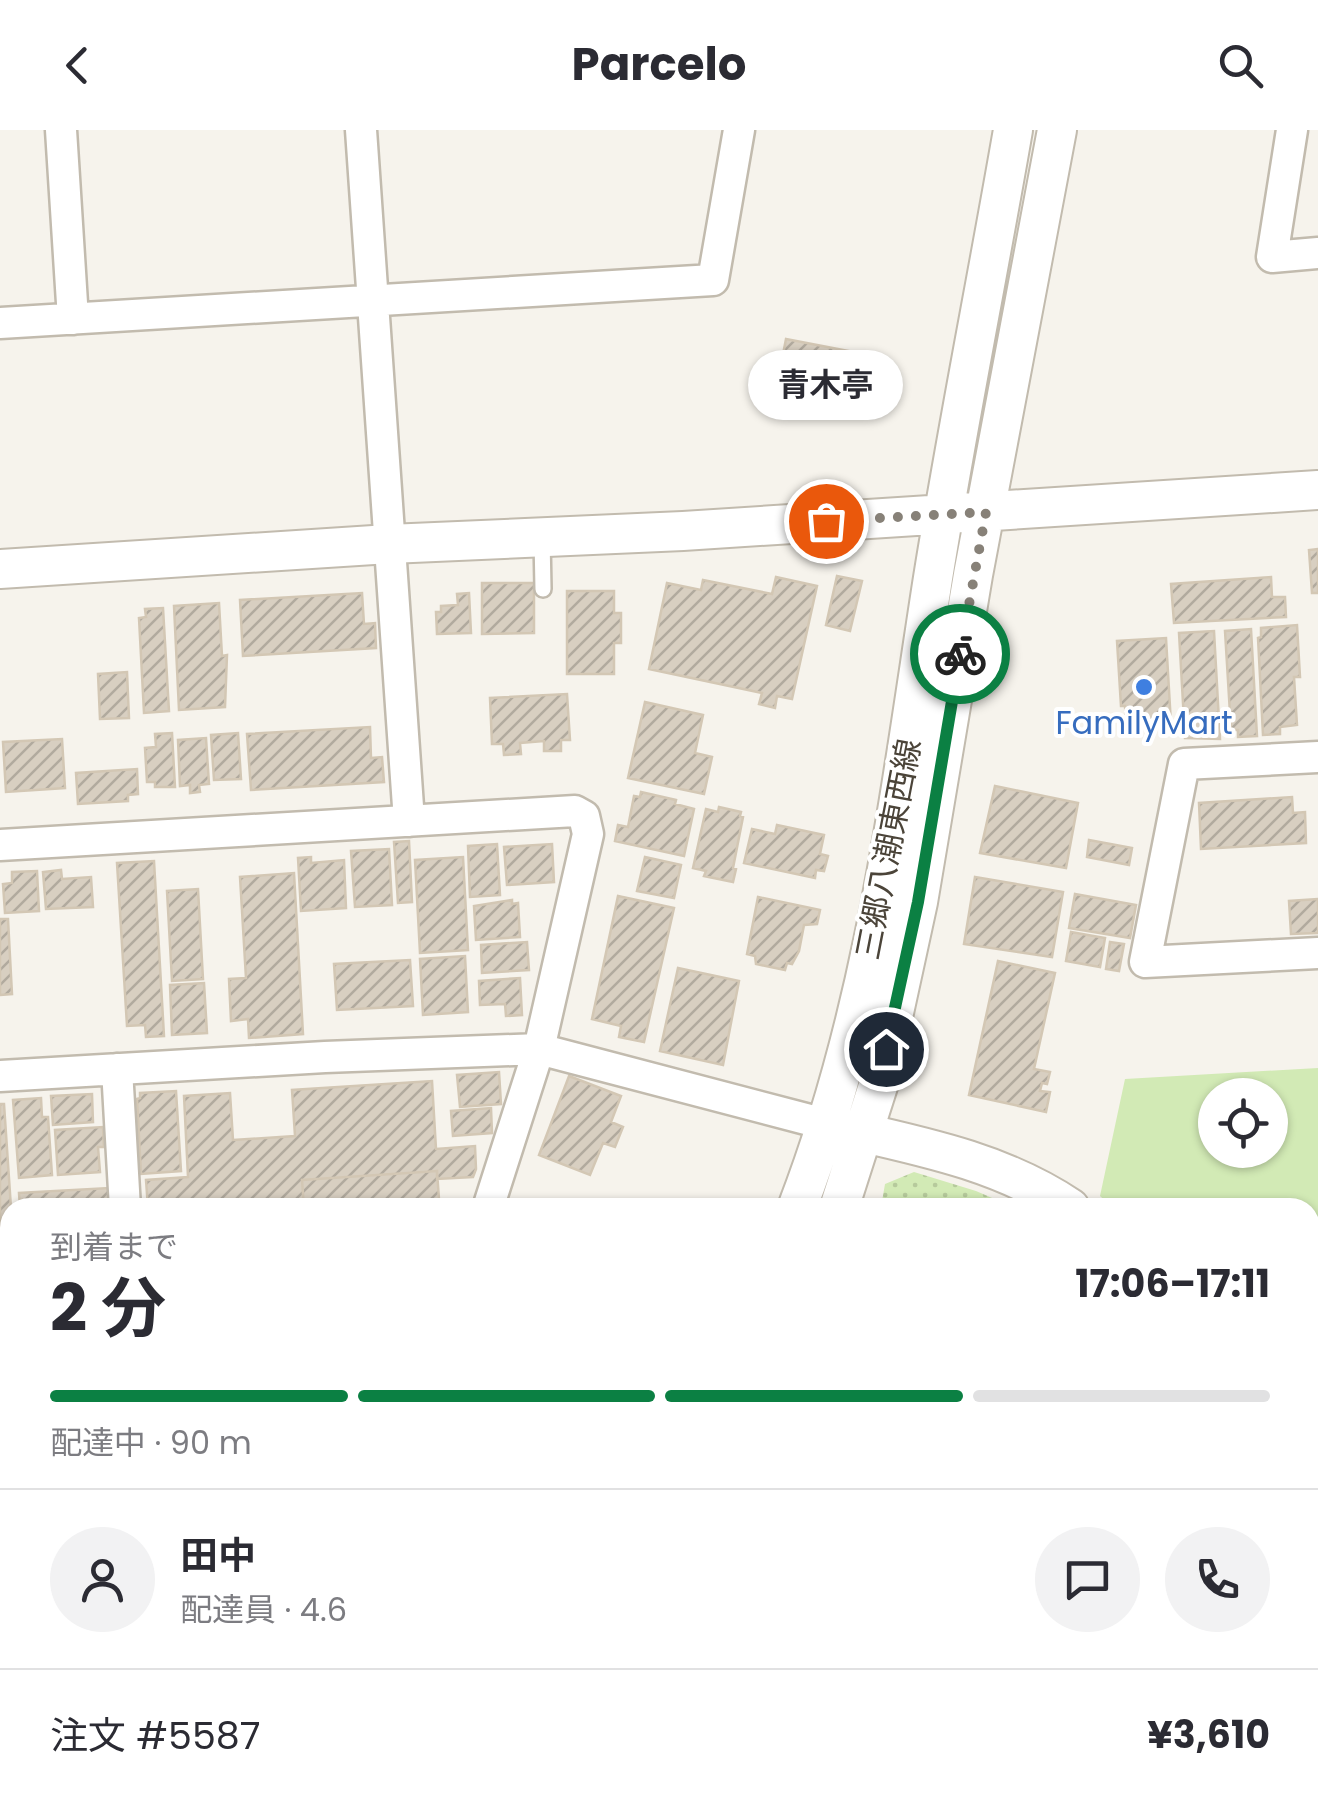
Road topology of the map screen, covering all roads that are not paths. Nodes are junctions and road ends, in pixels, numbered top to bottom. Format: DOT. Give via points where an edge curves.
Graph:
graph roads {
  1 [pos="60,130"];
  2 [pos="361,130"];
  3 [pos="739,130"];
  4 [pos="1013,130"];
  5 [pos="1057,130"];
  6 [pos="1292,130"];
  7 [pos="1318,253"];
  8 [pos="370,301"];
  9 [pos="73,319"];
  10 [pos="0,323"];
  11 [pos="1318,490"];
  12 [pos="986,512"];
  13 [pos="945,514"];
  14 [pos="542,538"];
  15 [pos="390,544"];
  16 [pos="0,569"];
  17 [pos="543,589"];
  18 [pos="1318,757"];
  19 [pos="409,821"];
  20 [pos="0,845"];
  21 [pos="1318,953"];
  22 [pos="539,1049"];
  23 [pos="118,1069"];
  24 [pos="0,1076"];
  25 [pos="825,1124"];
  26 [pos="865,1133"];
  27 [pos="124,1198"];
  28 [pos="491,1198"];
  29 [pos="800,1198"];
  30 [pos="842,1198"];
  31 [pos="1055,1198"];
  1 -- 9 [label="street"];
  2 -- 8 [label="street"];
  3 -- 8 [label="street" via="713,280"];
  4 -- 13 [label="street, 三郷八潮東西線"];
  5 -- 12 [label="street, 三郷八潮東西線"];
  6 -- 7 [label="street" via="1272,256"];
  8 -- 9 [label="street"];
  8 -- 15 [label="street"];
  9 -- 10 [label="street"];
  11 -- 12 [label="street"];
  12 -- 13 [label="street"];
  12 -- 26 [label="street, 三郷八潮東西線" via="918,902"];
  13 -- 14 [label="street"];
  13 -- 25 [label="street, 三郷八潮東西線" via="884,895"];
  14 -- 15 [label="street"];
  14 -- 17 [label="lane"];
  15 -- 16 [label="street"];
  15 -- 19 [label="street"];
  18 -- 21 [label="street" via="1184,764 1145,962"];
  19 -- 20 [label="street"];
  19 -- 22 [label="street" via="575,811 584,816 588,834"];
  22 -- 23 [label="street"];
  22 -- 25 [label="street"];
  22 -- 28 [label="street"];
  23 -- 24 [label="street"];
  23 -- 27 [label="street"];
  25 -- 26 [label="street"];
  25 -- 29 [label="street, 三郷八潮東西線"];
  26 -- 30 [label="street, 三郷八潮東西線"];
  26 -- 31 [label="street" via="988,1164"];
}
